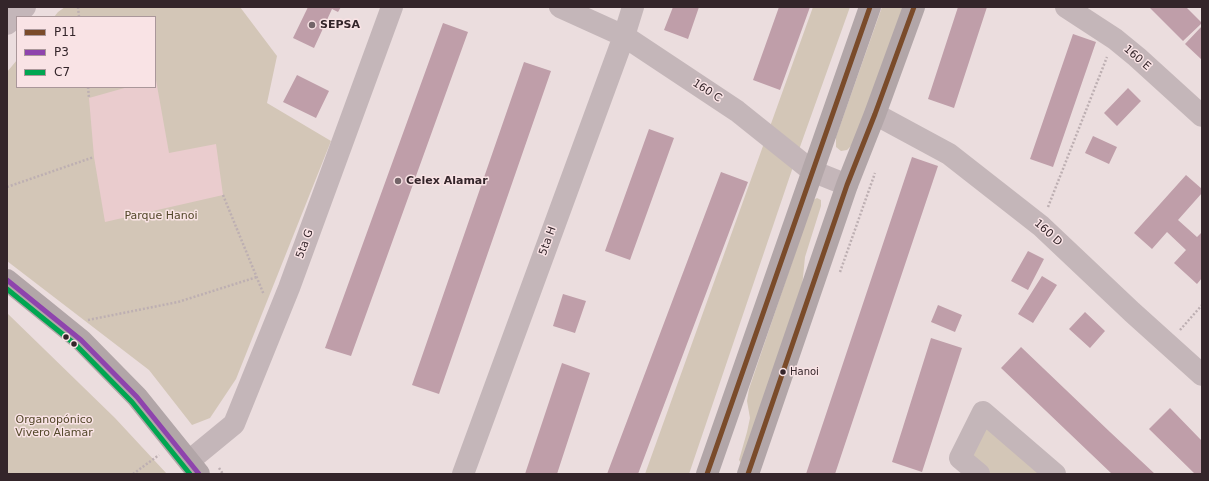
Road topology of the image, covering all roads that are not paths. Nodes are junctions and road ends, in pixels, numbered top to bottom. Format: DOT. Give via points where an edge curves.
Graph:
graph roads {
  1 [pos="25,7"];
  2 [pos="392,7"];
  3 [pos="560,7"];
  4 [pos="633,7"];
  5 [pos="870,7"];
  6 [pos="914,7"];
  7 [pos="1066,7"];
  8 [pos="7,24"];
  9 [pos="624,36"];
  10 [pos="875,114"];
  11 [pos="1202,116"];
  12 [pos="812,171"];
  13 [pos="847,185"];
  14 [pos="7,280"];
  15 [pos="1202,375"];
  16 [pos="194,468"];
  17 [pos="463,474"];
  18 [pos="707,474"];
  19 [pos="748,474"];
  20 [pos="979,474"];
  21 [pos="1055,474"];
  1 -- 8 [label="street"];
  2 -- 16 [label="street, 5ta G" via="292,280 234,424"];
  3 -- 9 [label="street, 160 C"];
  4 -- 9 [label="street, 5ta H"];
  5 -- 12 [label="main road"];
  6 -- 10 [label="main road"];
  7 -- 11 [label="street, 160 E" via="1115,39"];
  9 -- 12 [label="street, 160 C" via="737,111"];
  9 -- 17 [label="street, 5ta H"];
  10 -- 13 [label="main road"];
  10 -- 15 [label="street, 160 D" via="949,154 1041,226"];
  12 -- 13 [label="street, 160 C"];
  12 -- 18 [label="main road"];
  13 -- 19 [label="main road"];
  14 -- 16 [label="main road" via="81,340 137,397"];
  20 -- 21 [label="street" via="960,458 983,412"];
}
